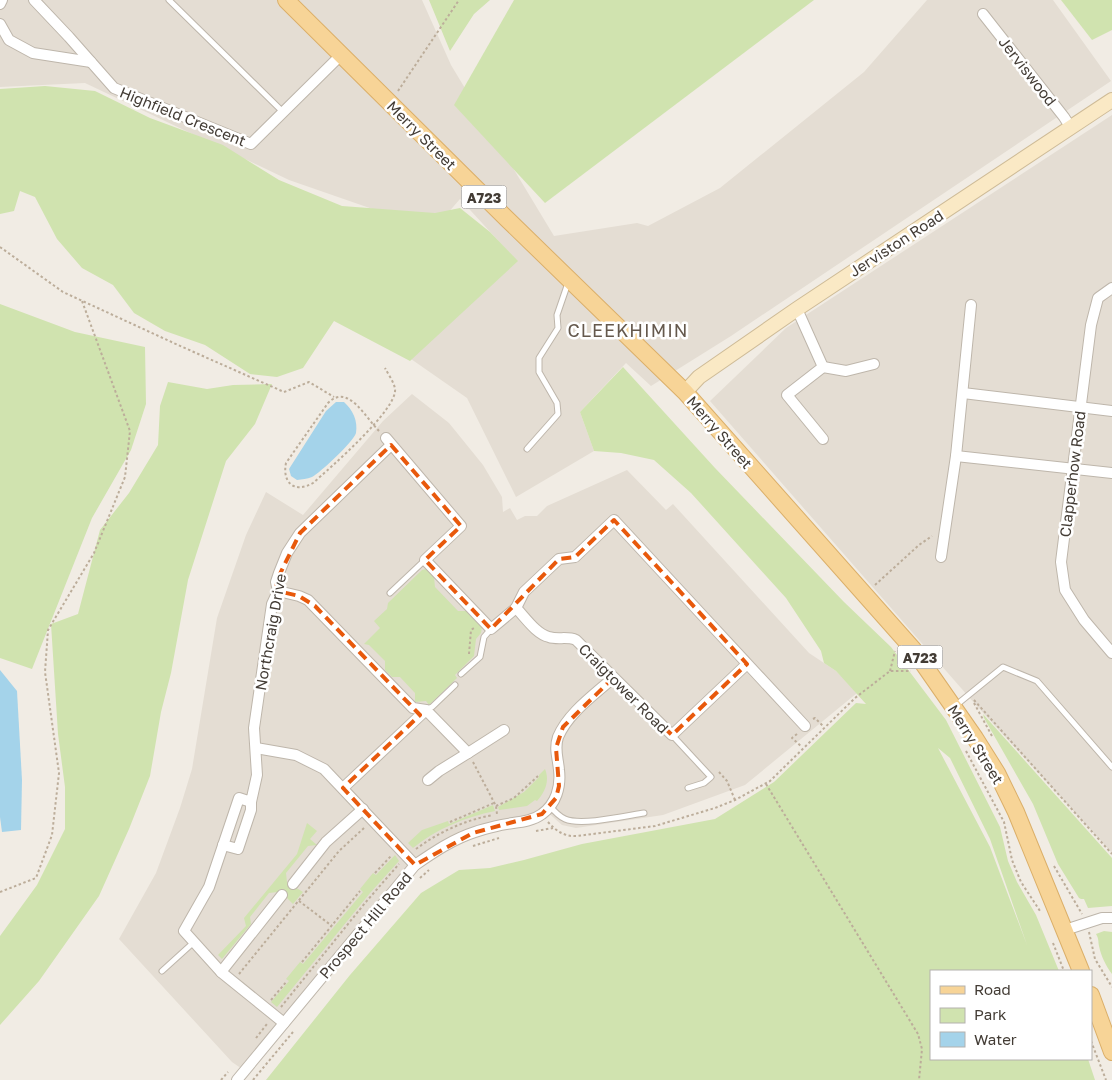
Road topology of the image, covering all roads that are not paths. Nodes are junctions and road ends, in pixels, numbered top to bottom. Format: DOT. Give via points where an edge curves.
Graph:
graph roads {
  1 [pos="2,0"];
  2 [pos="34,0"];
  3 [pos="169,0"];
  4 [pos="286,0"];
  5 [pos="0,4"];
  6 [pos="983,14"];
  7 [pos="0,24"];
  8 [pos="341,55"];
  9 [pos="91,62"];
  10 [pos="1112,100"];
  11 [pos="283,113"];
  12 [pos="1071,128"];
  13 [pos="569,280"];
  14 [pos="1112,288"];
  15 [pos="971,305"];
  16 [pos="797,309"];
  17 [pos="874,364"];
  18 [pos="823,367"];
  19 [pos="685,392"];
  20 [pos="963,393"];
  21 [pos="1080,407"];
  22 [pos="1112,411"];
  23 [pos="823,439"];
  24 [pos="527,449"];
  25 [pos="956,456"];
  26 [pos="1072,468"];
  27 [pos="1112,474"];
  28 [pos="941,557"];
  29 [pos="425,560"];
  30 [pos="278,592"];
  31 [pos="390,593"];
  32 [pos="516,608"];
  33 [pos="491,629"];
  34 [pos="1112,653"];
  35 [pos="747,664"];
  36 [pos="461,674"];
  37 [pos="612,678"];
  38 [pos="455,686"];
  39 [pos="954,707"];
  40 [pos="426,710"];
  41 [pos="805,726"];
  42 [pos="504,730"];
  43 [pos="672,735"];
  44 [pos="256,748"];
  45 [pos="468,753"];
  46 [pos="1112,767"];
  47 [pos="428,780"];
  48 [pos="343,788"];
  49 [pos="688,788"];
  50 [pos="251,802"];
  51 [pos="550,806"];
  52 [pos="363,808"];
  53 [pos="644,814"];
  54 [pos="223,844"];
  55 [pos="415,865"];
  56 [pos="293,884"];
  57 [pos="282,895"];
  58 [pos="1112,918"];
  59 [pos="1058,934"];
  60 [pos="194,942"];
  61 [pos="162,970"];
  62 [pos="1080,970"];
  63 [pos="222,972"];
  64 [pos="1092,998"];
  65 [pos="284,1024"];
  66 [pos="1112,1052"];
  67 [pos="237,1080"];
  1 -- 5 [label="street"];
  2 -- 9 [label="street, Highfield Crescent"];
  3 -- 11 [label="lane"];
  4 -- 8 [label="main road, Merry Street / A723"];
  6 -- 12 [label="street, Jerviswood"];
  7 -- 9 [label="street" via="9,40 33,53"];
  8 -- 11 [label="street, Highfield Crescent"];
  8 -- 13 [label="main road, Merry Street / A723"];
  9 -- 11 [label="street, Highfield Crescent" via="114,88 251,144"];
  10 -- 12 [label="main road, Jerviston Road"];
  12 -- 16 [label="main road, Jerviston Road"];
  13 -- 19 [label="main road, Merry Street / A723"];
  13 -- 24 [label="lane" via="557,315 558,328 539,358 539,372 557,403 558,414"];
  14 -- 21 [label="street, Clapperhow Road" via="1098,298 1094,310"];
  15 -- 20 [label="street"];
  16 -- 18 [label="street"];
  16 -- 19 [label="main road, Jerviston Road" via="699,377"];
  17 -- 18 [label="street" via="846,371"];
  18 -- 23 [label="street" via="787,395"];
  19 -- 39 [label="main road, Merry Street / A723" via="913,649"];
  20 -- 21 [label="street"];
  20 -- 25 [label="street"];
  21 -- 22 [label="street"];
  21 -- 26 [label="street, Clapperhow Road"];
  25 -- 26 [label="street"];
  25 -- 28 [label="street"];
  26 -- 27 [label="street"];
  26 -- 34 [label="street, Clapperhow Road" via="1061,562 1065,590 1084,620"];
  29 -- 30 [label="street, Northcraig Drive" via="462,526 388,442 300,533 279,572"];
  29 -- 31 [label="lane"];
  29 -- 33 [label="street"];
  30 -- 40 [label="street" via="308,600 413,708"];
  30 -- 44 [label="street, Northcraig Drive" via="272,604 254,728"];
  32 -- 33 [label="street"];
  32 -- 35 [label="street" via="524,592 559,560 574,557 614,520"];
  32 -- 37 [label="street, Craigtower Road" via="545,636 576,640"];
  33 -- 36 [label="lane" via="484,637 480,657"];
  35 -- 41 [label="street"];
  35 -- 43 [label="street, Craigtower Road"];
  37 -- 43 [label="street, Craigtower Road"];
  37 -- 51 [label="street, Prospect Hill Road" via="563,727 556,748 559,786"];
  38 -- 40 [label="lane"];
  39 -- 46 [label="lane" via="1003,667 1037,681"];
  39 -- 59 [label="main road, Merry Street / A723" via="997,773 1016,812"];
  40 -- 45 [label="street"];
  40 -- 48 [label="street"];
  42 -- 45 [label="street"];
  43 -- 49 [label="lane" via="710,777 704,783"];
  44 -- 48 [label="street" via="311,761"];
  44 -- 50 [label="street, Northcraig Drive" via="257,775"];
  45 -- 47 [label="street"];
  48 -- 52 [label="street"];
  50 -- 54 [label="street" via="239,798"];
  50 -- 54 [label="street, Northcraig Drive" via="238,849"];
  51 -- 53 [label="lane" via="558,815 577,822"];
  51 -- 55 [label="street, Prospect Hill Road" via="542,814 521,822 473,832"];
  52 -- 55 [label="street"];
  52 -- 56 [label="street" via="326,842"];
  54 -- 60 [label="street" via="209,887 184,931"];
  55 -- 65 [label="street, Prospect Hill Road"];
  57 -- 63 [label="street"];
  58 -- 59 [label="street" via="1102,918"];
  59 -- 62 [label="main road, Merry Street / A723"];
  60 -- 61 [label="lane"];
  60 -- 63 [label="street"];
  63 -- 65 [label="street"];
  64 -- 66 [label="main road"];
  65 -- 67 [label="street, Prospect Hill Road"];
}
